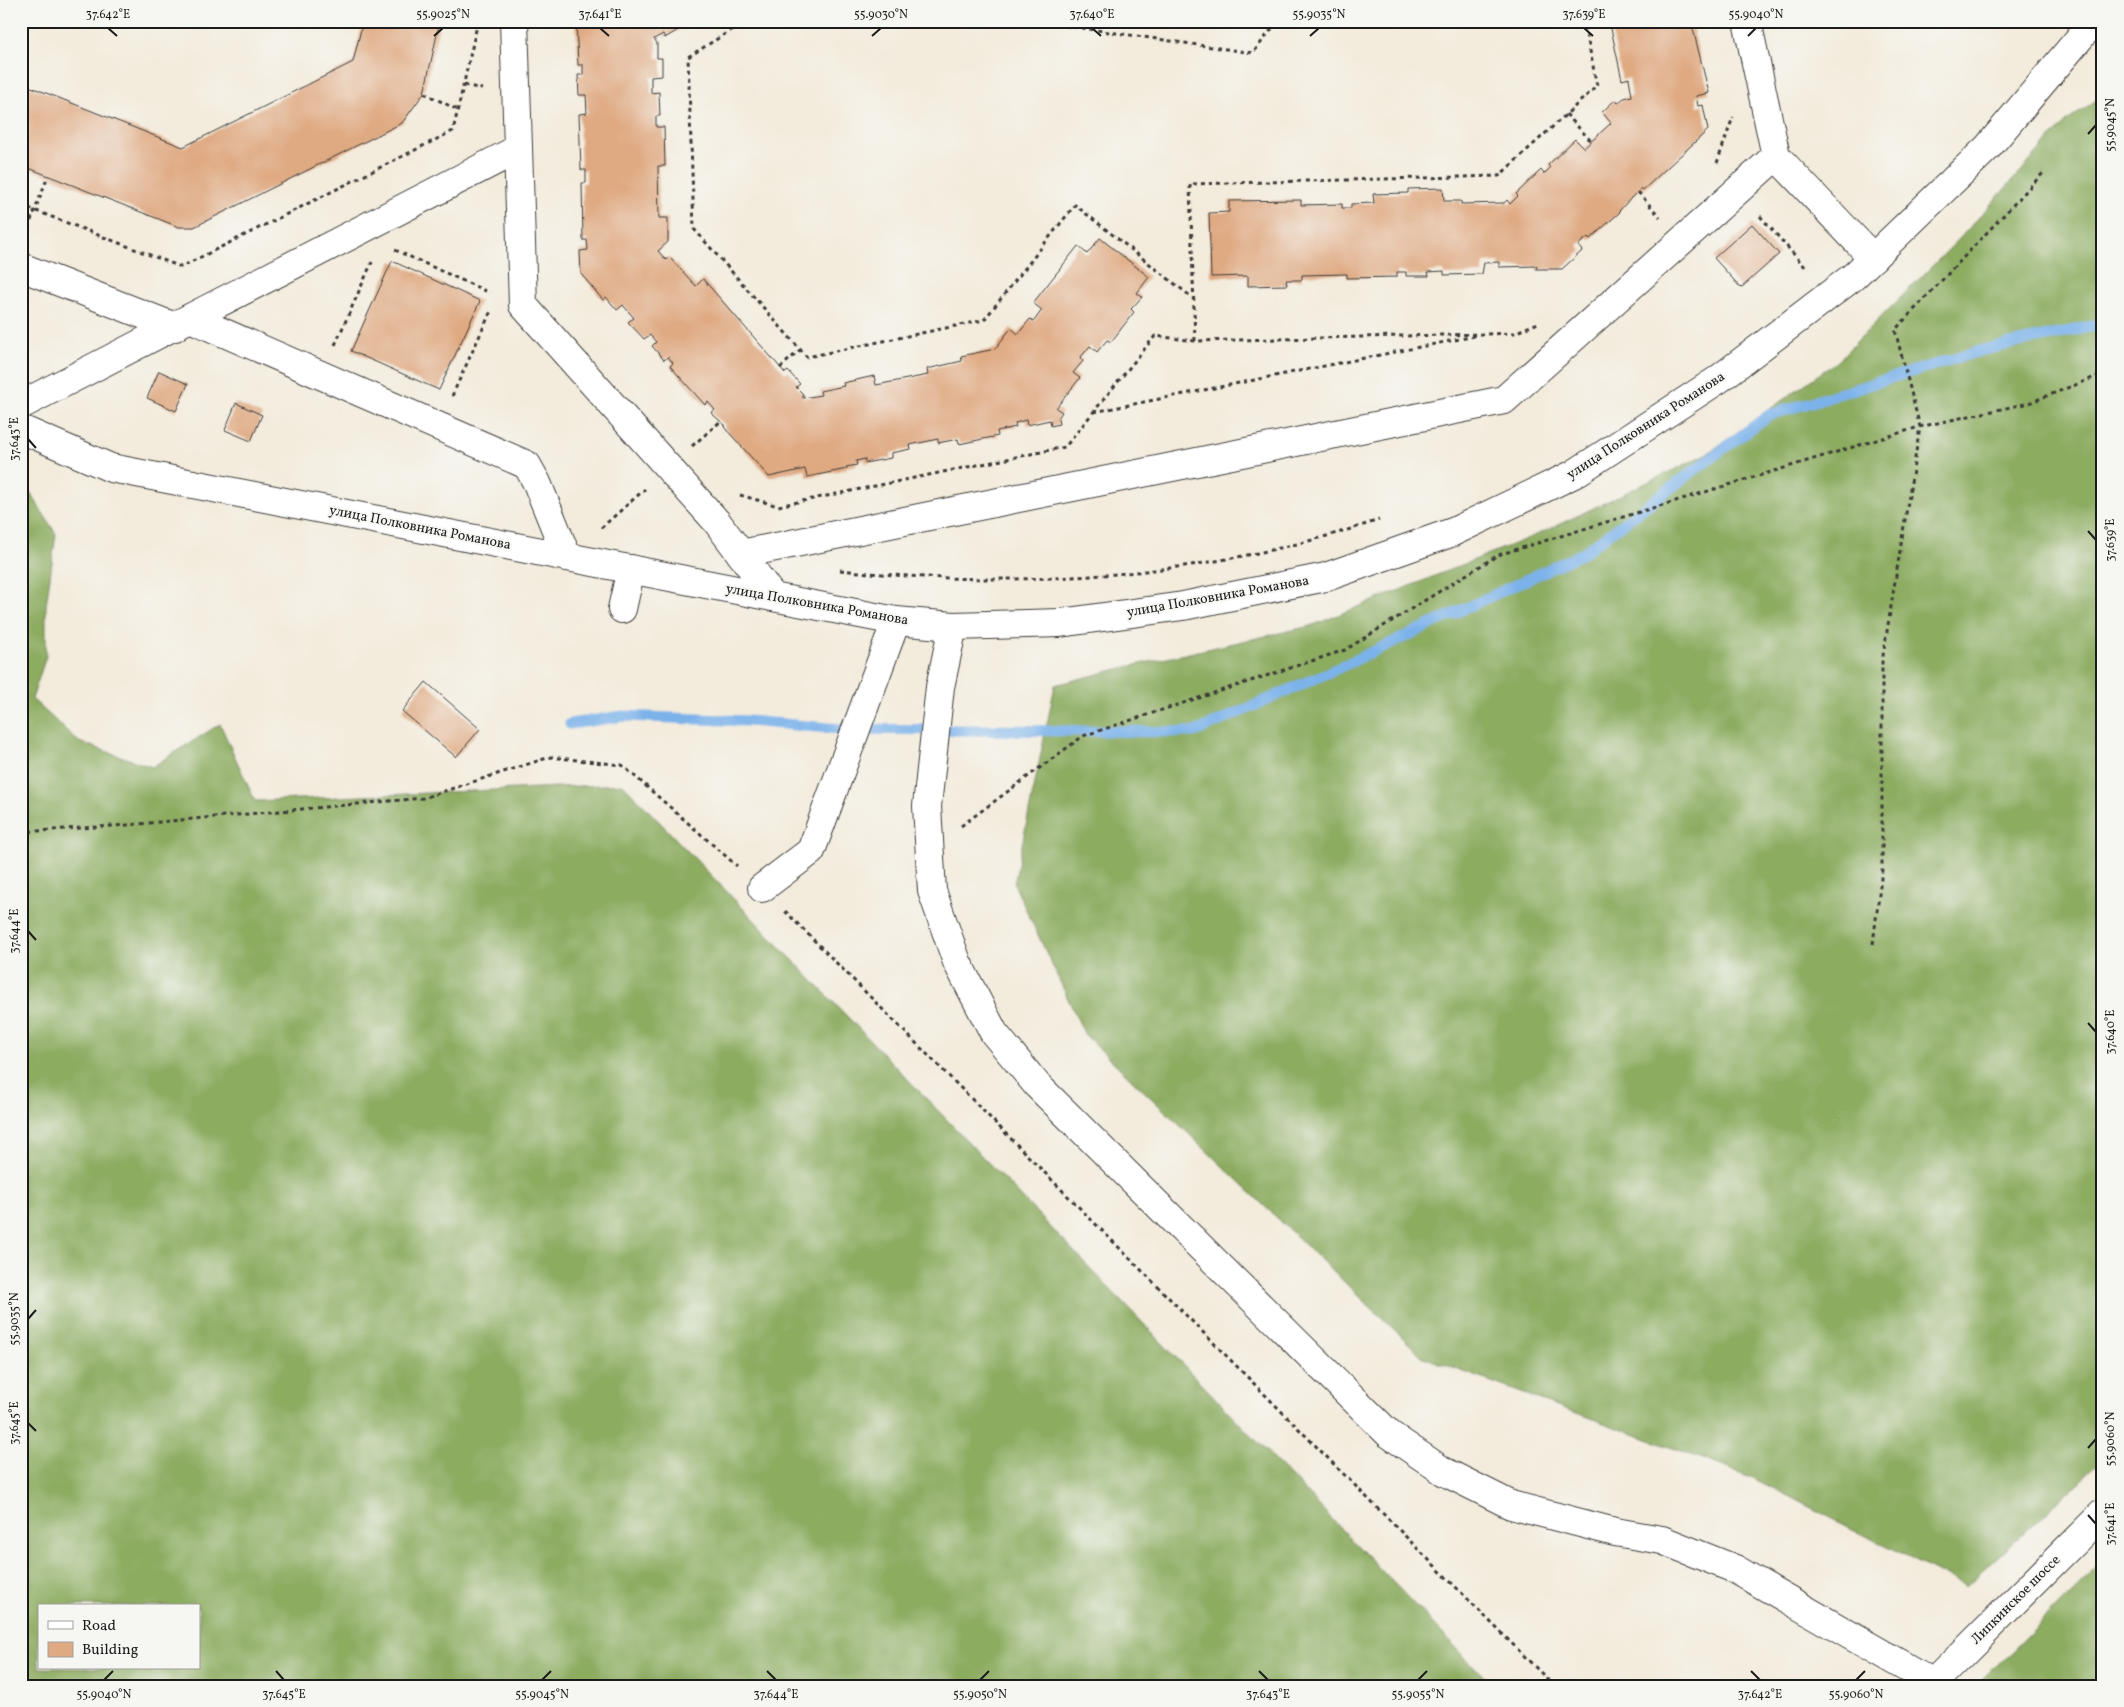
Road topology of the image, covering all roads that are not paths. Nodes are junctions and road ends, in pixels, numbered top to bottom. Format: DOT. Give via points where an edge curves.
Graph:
graph roads {
  1 [pos="514,21"];
  2 [pos="1747,21"];
  3 [pos="2094,21"];
  4 [pos="518,149"];
  5 [pos="1776,156"];
  6 [pos="1872,258"];
  7 [pos="21,266"];
  8 [pos="182,322"];
  9 [pos="21,406"];
  10 [pos="21,428"];
  11 [pos="741,554"];
  12 [pos="567,557"];
  13 [pos="631,570"];
  14 [pos="773,597"];
  15 [pos="622,609"];
  16 [pos="896,622"];
  17 [pos="953,626"];
  18 [pos="762,888"];
  19 [pos="2103,1514"];
  20 [pos="1931,1684"];
  1 -- 4 [label="street"];
  2 -- 5 [label="street"];
  3 -- 6 [label="street, улица Полковника Романова" via="1988,147"];
  4 -- 8 [label="street"];
  4 -- 11 [label="street" via="523,305 717,522"];
  5 -- 6 [label="street"];
  5 -- 11 [label="street" via="1504,400"];
  6 -- 17 [label="street, улица Полковника Романова" via="1854,276 1719,379 1574,474 1453,532 1326,577 1183,606 1060,623"];
  7 -- 8 [label="street"];
  8 -- 9 [label="street"];
  8 -- 12 [label="street" via="321,375 527,465"];
  10 -- 12 [label="street, улица Полковника Романова" via="111,468"];
  11 -- 14 [label="street"];
  12 -- 13 [label="street, улица Полковника Романова"];
  13 -- 14 [label="street, улица Полковника Романова"];
  13 -- 15 [label="street"];
  14 -- 16 [label="street, улица Полковника Романова"];
  16 -- 17 [label="street, улица Полковника Романова"];
  16 -- 18 [label="street" via="811,851"];
  17 -- 20 [label="street" via="940,687 927,806 932,891 957,962 994,1033 1037,1085 1389,1434 1443,1471 1511,1505 1615,1532 1662,1540 1735,1568"];
  19 -- 20 [label="street, Липкинское шоссе"];
}
